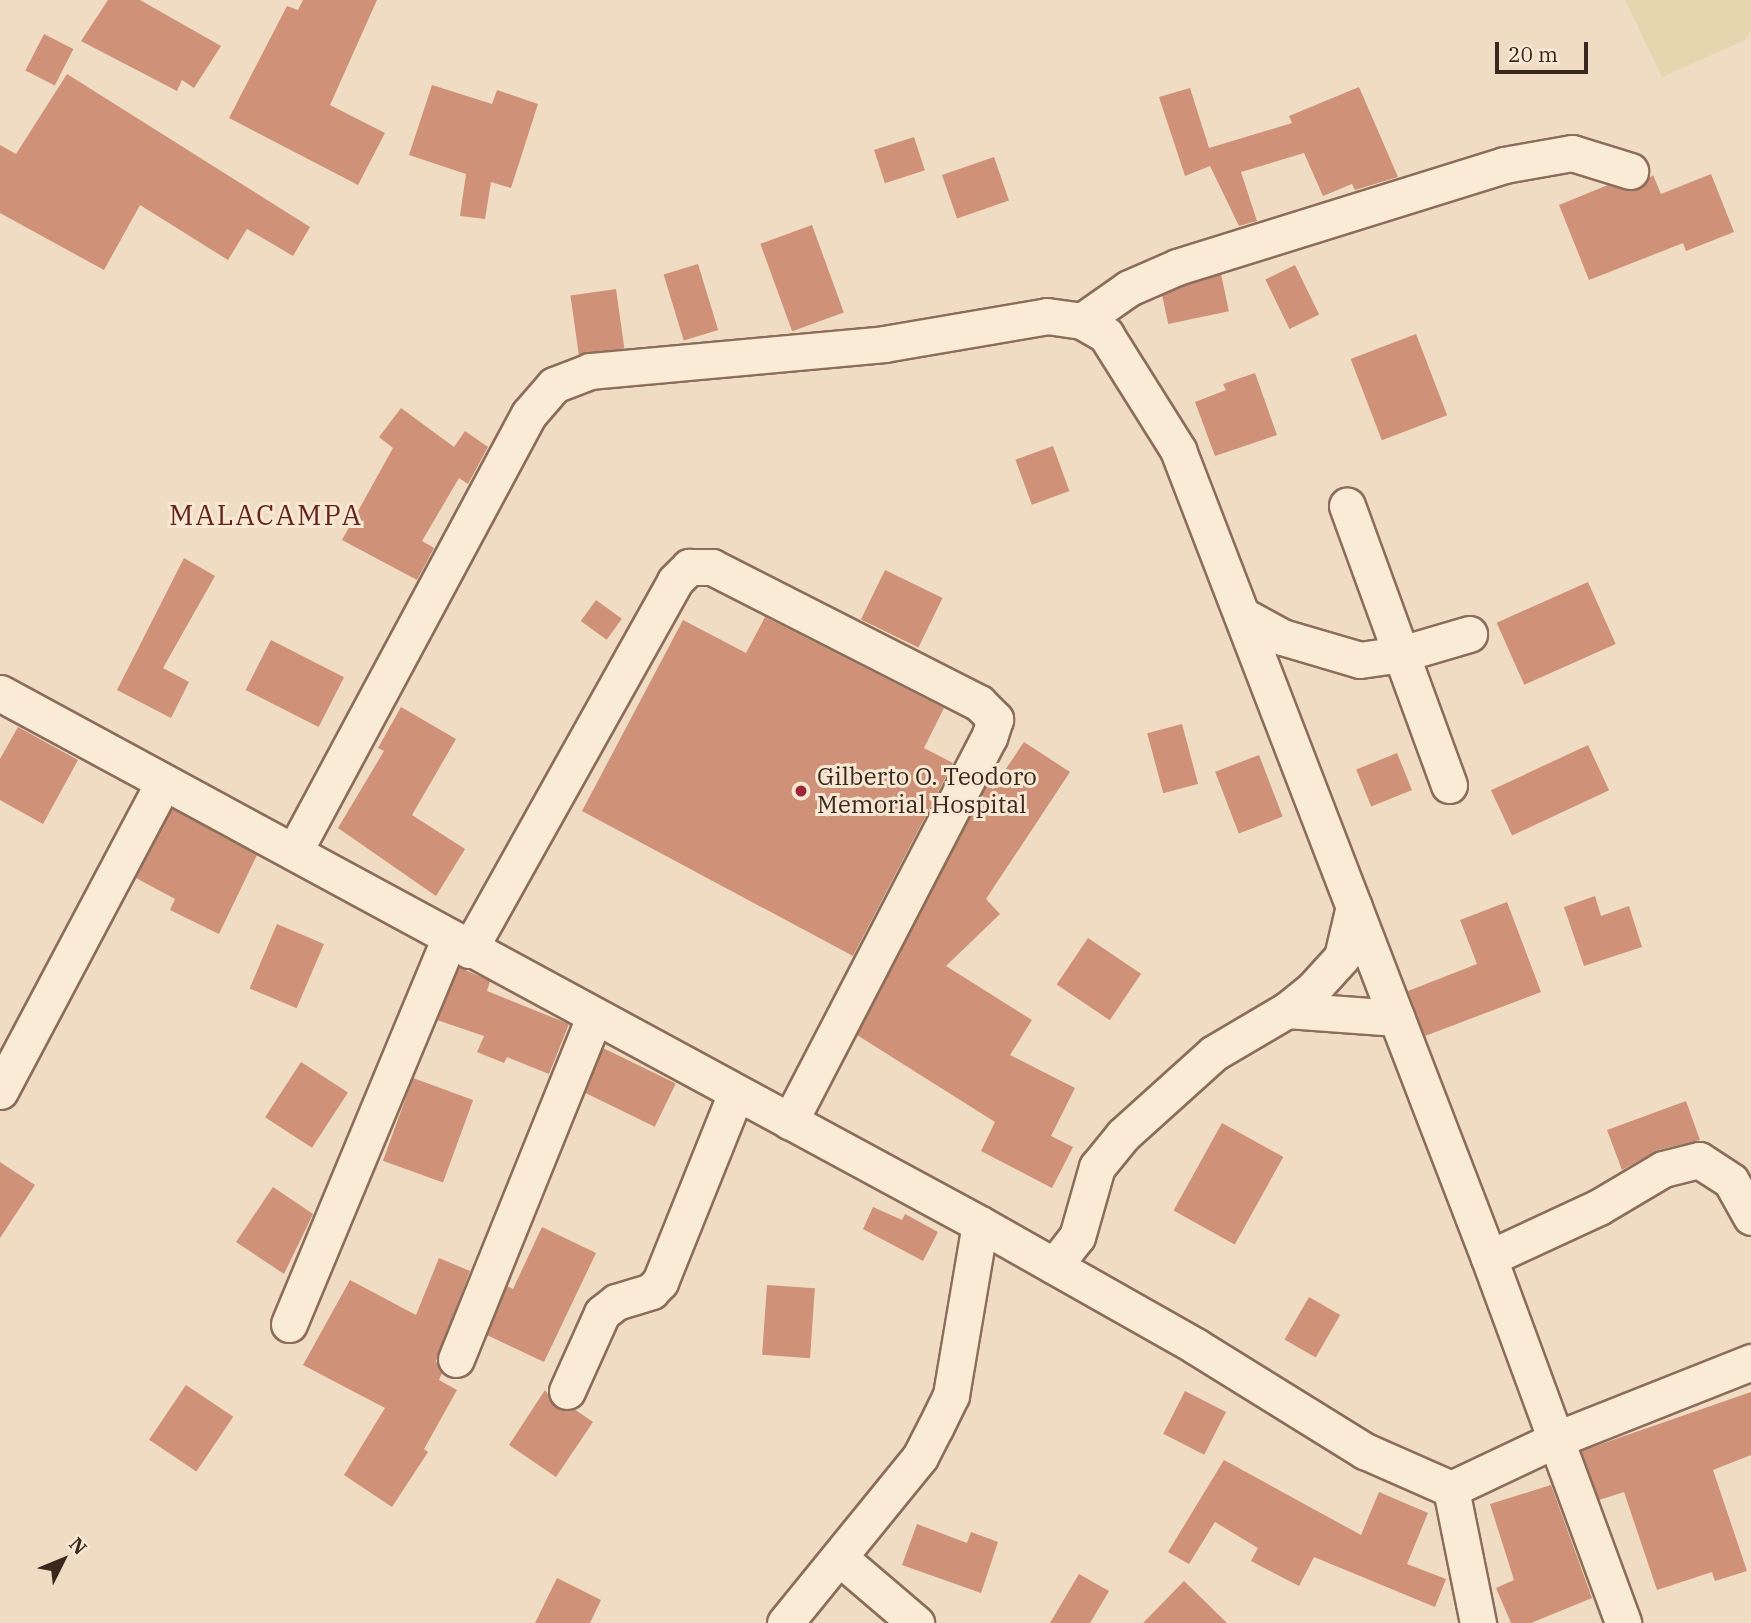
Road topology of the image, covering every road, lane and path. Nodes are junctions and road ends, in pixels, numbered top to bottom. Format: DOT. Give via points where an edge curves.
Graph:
graph roads {
  1 [pos="1630,171"];
  2 [pos="1082,320"];
  3 [pos="1347,506"];
  4 [pos="1241,615"];
  5 [pos="1469,634"];
  6 [pos="1401,654"];
  7 [pos="0,692"];
  8 [pos="163,783"];
  9 [pos="1450,785"];
  10 [pos="294,852"];
  11 [pos="1354,906"];
  12 [pos="459,944"];
  13 [pos="1287,1010"];
  14 [pos="594,1017"];
  15 [pos="1397,1018"];
  16 [pos="0,1091"];
  17 [pos="736,1093"];
  18 [pos="790,1122"];
  19 [pos="1751,1217"];
  20 [pos="981,1224"];
  21 [pos="1489,1258"];
  22 [pos="1054,1266"];
  23 [pos="289,1324"];
  24 [pos="456,1359"];
  25 [pos="1751,1362"];
  26 [pos="567,1391"];
  27 [pos="1557,1439"];
  28 [pos="1451,1489"];
  29 [pos="841,1559"];
  30 [pos="785,1623"];
  31 [pos="916,1623"];
  32 [pos="1478,1623"];
  33 [pos="1623,1623"];
  1 -- 2 [label="street" via="1572,153 1504,165 1177,267 1129,288"];
  2 -- 4 [label="street" via="1106,335 1160,415"];
  2 -- 10 [label="street" via="1047,316 884,344 590,371 554,386 530,414"];
  3 -- 6 [label="street"];
  4 -- 6 [label="street" via="1282,636 1360,660"];
  4 -- 11 [label="street"];
  5 -- 6 [label="street"];
  6 -- 9 [label="street"];
  7 -- 8 [label="street"];
  8 -- 10 [label="street"];
  8 -- 16 [label="street"];
  10 -- 12 [label="street"];
  11 -- 13 [label="street" via="1342,957"];
  11 -- 15 [label="street"];
  12 -- 14 [label="street"];
  12 -- 18 [label="street" via="675,581 689,567 712,567 979,703 995,719 989,737"];
  12 -- 23 [label="street"];
  13 -- 15 [label="street"];
  13 -- 22 [label="street" via="1214,1053 1123,1135 1097,1167 1077,1237"];
  14 -- 17 [label="street"];
  14 -- 24 [label="street"];
  15 -- 21 [label="street"];
  17 -- 18 [label="street"];
  17 -- 26 [label="street" via="660,1282 651,1291 616,1302 602,1313"];
  18 -- 20 [label="street"];
  19 -- 21 [label="street" via="1731,1181 1699,1160 1663,1170 1598,1207"];
  20 -- 22 [label="street"];
  20 -- 29 [label="street" via="951,1395 920,1457"];
  21 -- 27 [label="street"];
  22 -- 28 [label="street" via="1365,1451"];
  25 -- 27 [label="street"];
  27 -- 28 [label="street"];
  27 -- 33 [label="street"];
  28 -- 32 [label="street"];
  29 -- 30 [label="street"];
  29 -- 31 [label="street"];
}
